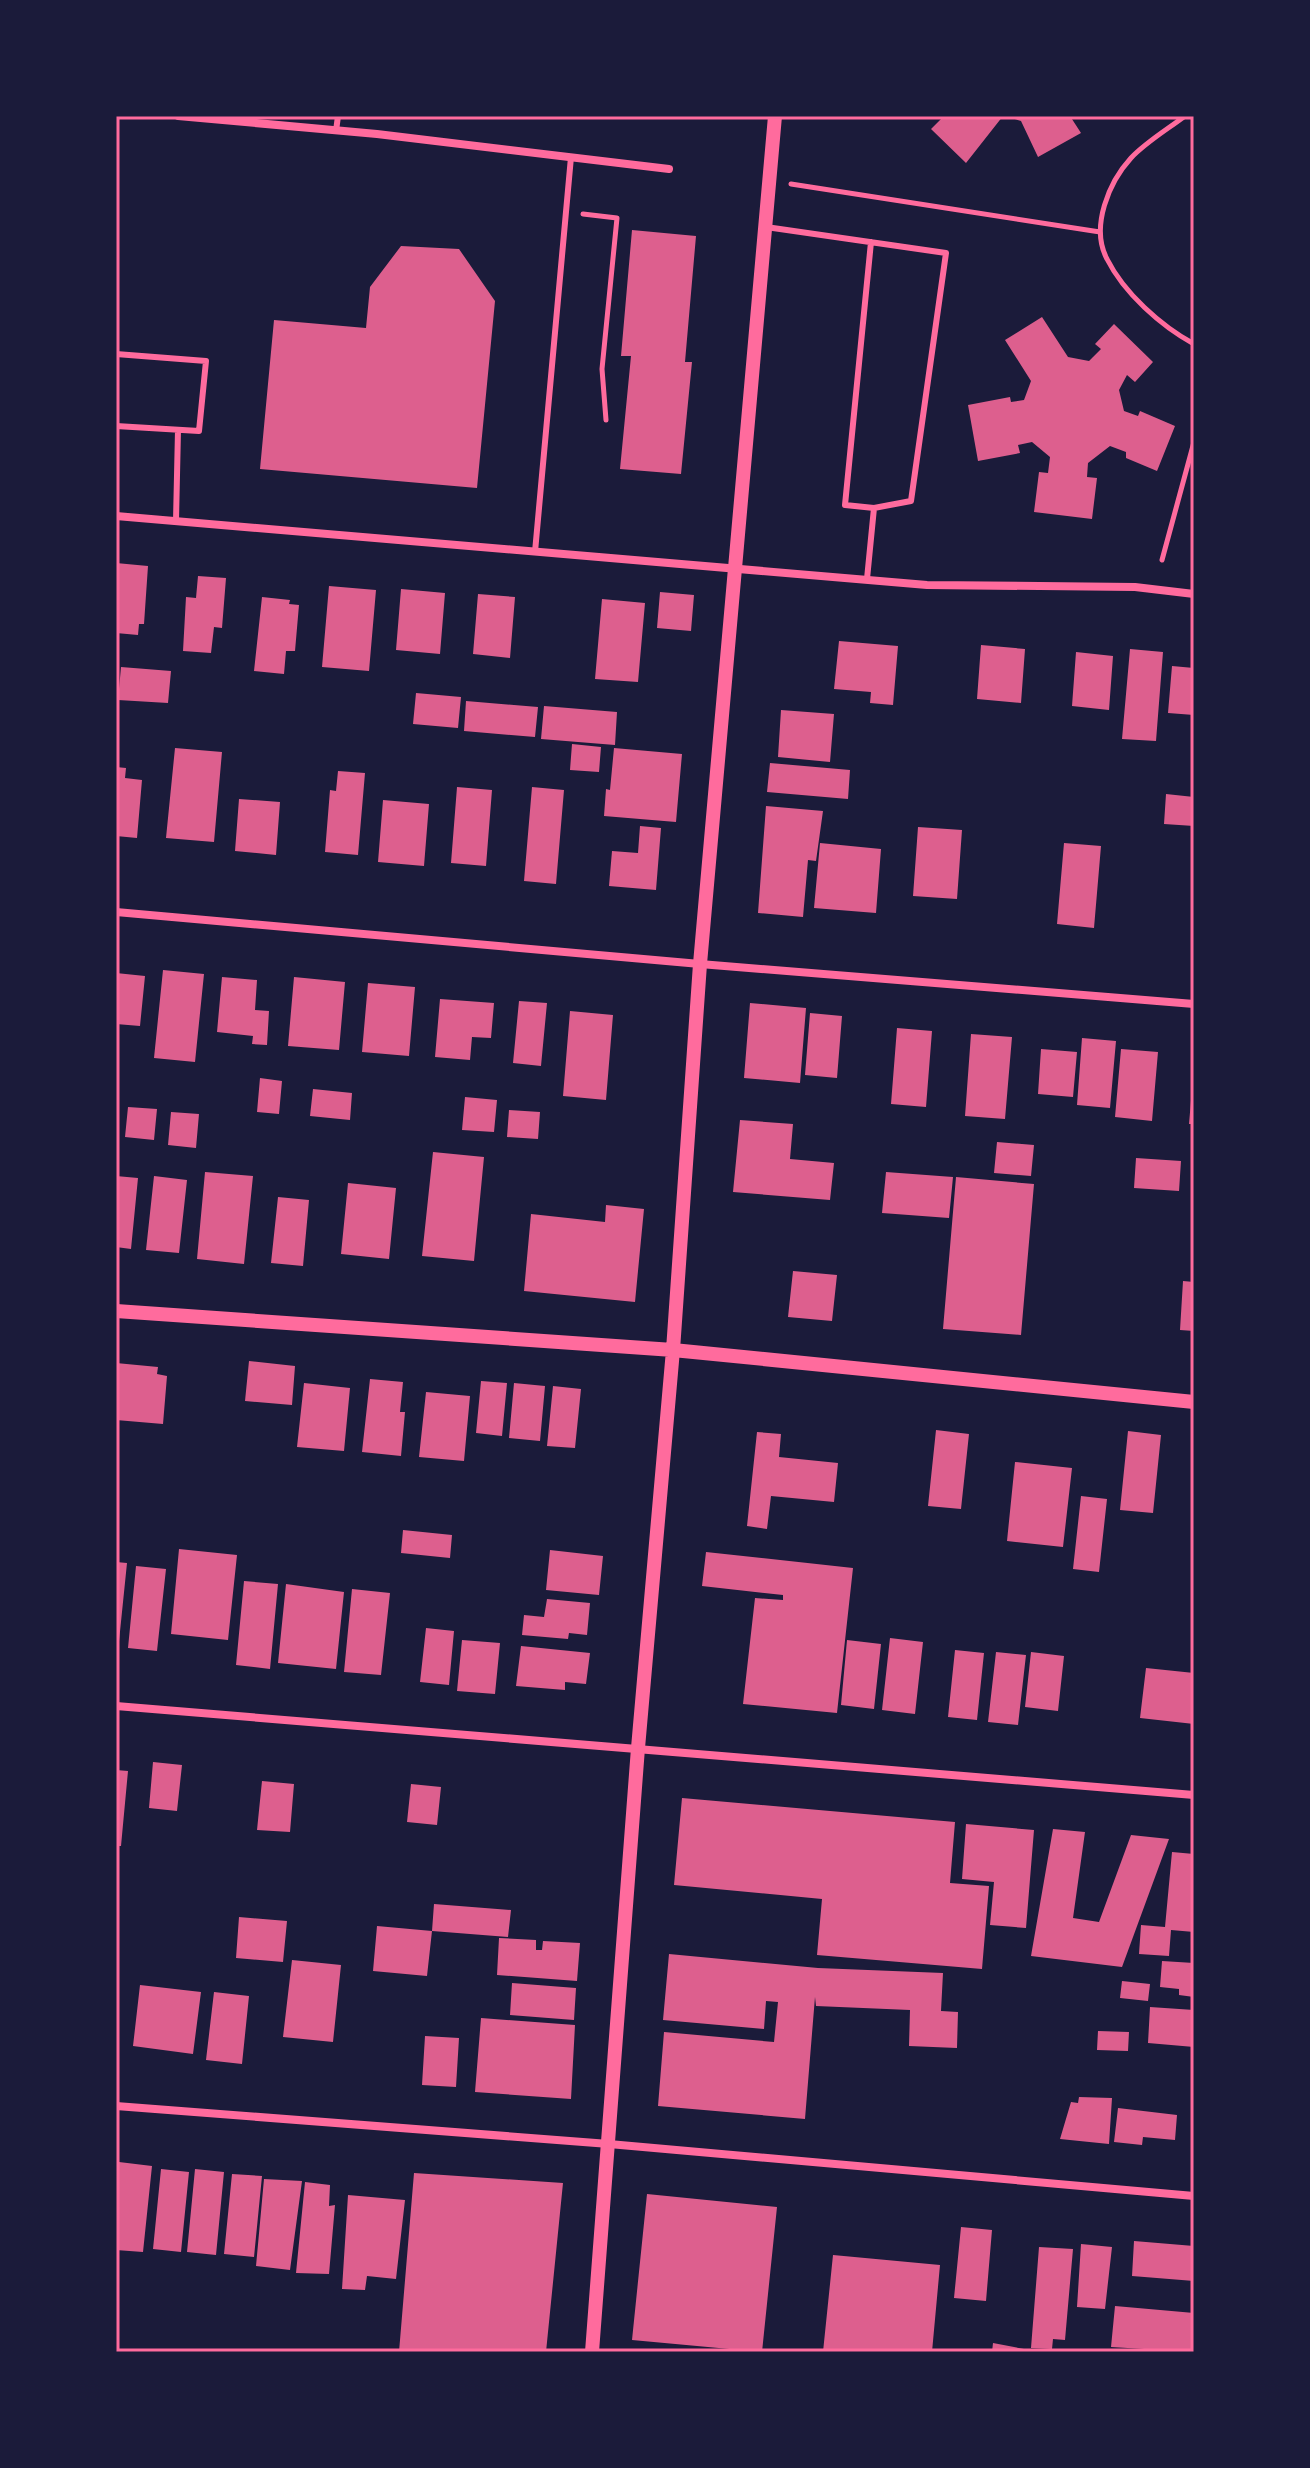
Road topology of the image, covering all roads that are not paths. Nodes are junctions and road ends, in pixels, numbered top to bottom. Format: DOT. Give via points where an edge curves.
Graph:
graph roads {
  1 [pos="178,116"];
  2 [pos="338,116"];
  3 [pos="775,116"];
  4 [pos="336,131"];
  5 [pos="571,157"];
  6 [pos="669,169"];
  7 [pos="766,227"];
  8 [pos="871,242"];
  9 [pos="116,354"];
  10 [pos="116,426"];
  11 [pos="178,430"];
  12 [pos="874,508"];
  13 [pos="116,516"];
  14 [pos="176,521"];
  15 [pos="535,552"];
  16 [pos="737,570"];
  17 [pos="867,579"];
  18 [pos="1194,594"];
  19 [pos="116,912"];
  20 [pos="700,964"];
  21 [pos="1194,1004"];
  22 [pos="116,1311"];
  23 [pos="673,1350"];
  24 [pos="1194,1402"];
  25 [pos="116,1706"];
  26 [pos="638,1748"];
  27 [pos="1194,1795"];
  28 [pos="116,2106"];
  29 [pos="609,2144"];
  30 [pos="1194,2196"];
  31 [pos="592,2352"];
  1 -- 4 [label="street"];
  2 -- 4 [label="lane"];
  3 -- 7 [label="street"];
  4 -- 5 [label="street"];
  5 -- 6 [label="street"];
  5 -- 15 [label="lane"];
  7 -- 8 [label="lane"];
  7 -- 16 [label="street"];
  8 -- 12 [label="lane" via="845,505"];
  8 -- 12 [label="lane" via="946,253 911,501"];
  9 -- 11 [label="lane" via="206,361 199,431"];
  10 -- 11 [label="lane"];
  11 -- 14 [label="lane"];
  12 -- 17 [label="lane"];
  13 -- 14 [label="street"];
  14 -- 15 [label="street"];
  15 -- 16 [label="street"];
  16 -- 17 [label="street"];
  16 -- 20 [label="street"];
  17 -- 18 [label="street" via="927,585 1135,587"];
  19 -- 20 [label="street"];
  20 -- 21 [label="street"];
  20 -- 23 [label="street"];
  22 -- 23 [label="street"];
  23 -- 24 [label="street"];
  23 -- 26 [label="street"];
  25 -- 26 [label="street"];
  26 -- 27 [label="street"];
  26 -- 29 [label="street"];
  28 -- 29 [label="street"];
  29 -- 30 [label="street"];
  29 -- 31 [label="street"];
}
